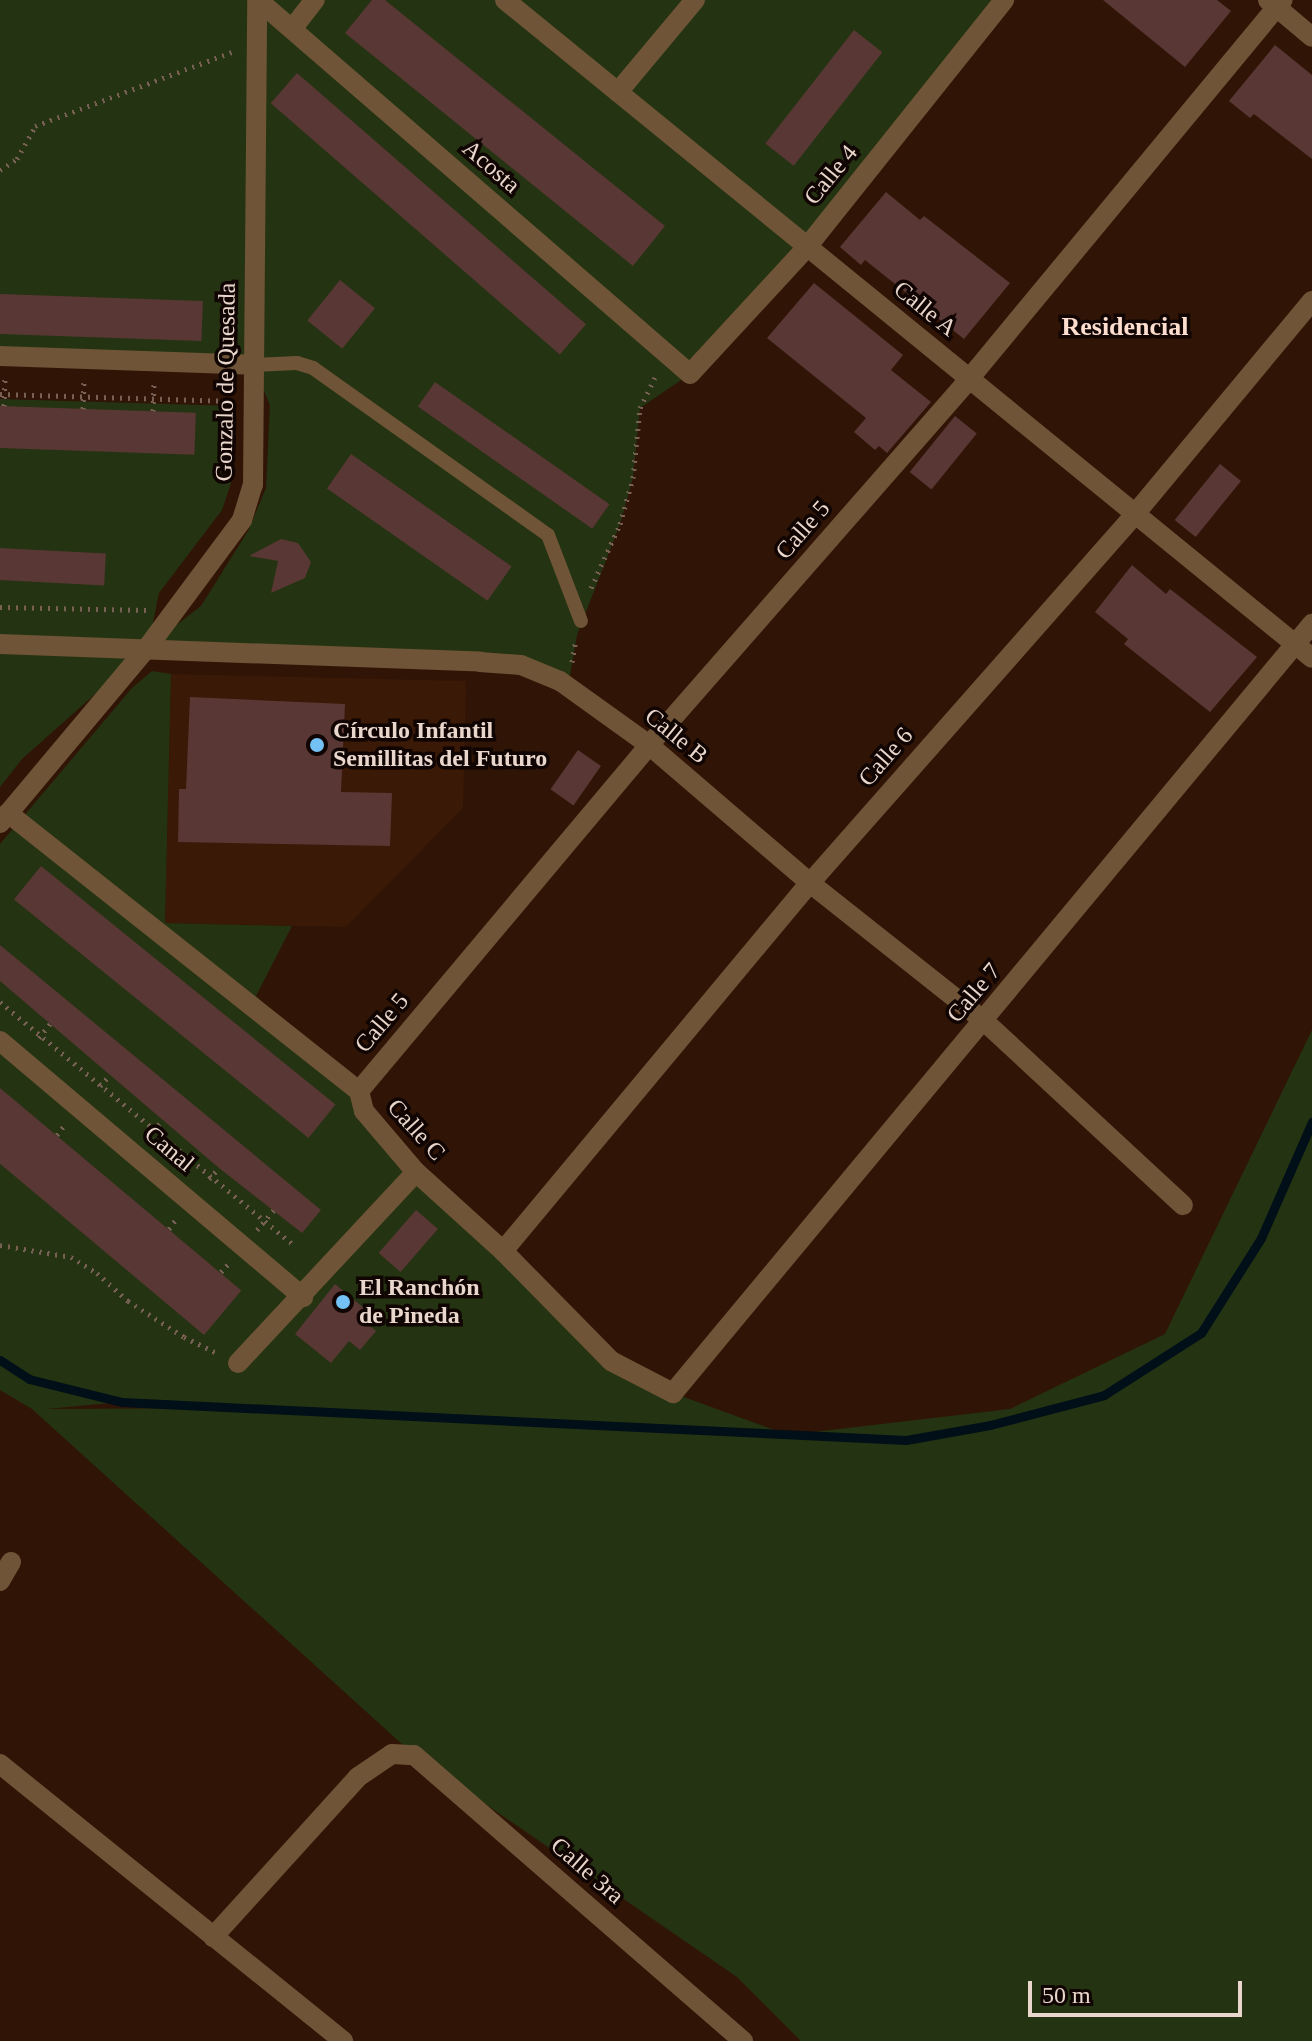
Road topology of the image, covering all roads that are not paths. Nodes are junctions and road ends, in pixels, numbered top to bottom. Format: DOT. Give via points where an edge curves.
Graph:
graph roads {
  1 [pos="258,0"];
  2 [pos="315,0"];
  3 [pos="505,0"];
  4 [pos="695,0"];
  5 [pos="1004,0"];
  6 [pos="1276,2"];
  7 [pos="292,29"];
  8 [pos="1312,37"];
  9 [pos="618,92"];
  10 [pos="807,247"];
  11 [pos="1312,301"];
  12 [pos="0,356"];
  13 [pos="253,365"];
  14 [pos="690,374"];
  15 [pos="969,379"];
  16 [pos="1135,514"];
  17 [pos="581,621"];
  18 [pos="1312,624"];
  19 [pos="0,644"];
  20 [pos="1296,644"];
  21 [pos="147,648"];
  22 [pos="1312,658"];
  23 [pos="649,745"];
  24 [pos="4,818"];
  25 [pos="810,883"];
  26 [pos="984,1021"];
  27 [pos="0,1041"];
  28 [pos="359,1091"];
  29 [pos="416,1172"];
  30 [pos="1183,1205"];
  31 [pos="503,1251"];
  32 [pos="303,1297"];
  33 [pos="238,1363"];
  34 [pos="673,1393"];
  35 [pos="11,1562"];
  36 [pos="0,1581"];
  37 [pos="0,1764"];
  38 [pos="213,1937"];
  39 [pos="731,2037"];
  40 [pos="343,2041"];
  1 -- 7 [label="street, Acosta"];
  1 -- 13 [label="street, Gonzalo de Quesada"];
  2 -- 7 [label="street"];
  3 -- 9 [label="street, Calle A"];
  4 -- 9 [label="street"];
  5 -- 10 [label="street, Calle 4"];
  6 -- 8 [label="street"];
  6 -- 15 [label="street, Calle 5"];
  7 -- 14 [label="street, Acosta"];
  9 -- 10 [label="street, Calle A"];
  10 -- 14 [label="street, Calle 4"];
  10 -- 15 [label="street, Calle A"];
  11 -- 16 [label="street, Calle 6"];
  12 -- 13 [label="street"];
  13 -- 17 [label="lane" via="297,363 313,368 548,535"];
  13 -- 21 [label="street, Gonzalo de Quesada" via="253,485 242,520"];
  15 -- 16 [label="street, Calle A"];
  15 -- 23 [label="street, Calle 5"];
  16 -- 20 [label="street, Calle A"];
  16 -- 25 [label="street, Calle 6"];
  18 -- 20 [label="street, Calle 7"];
  19 -- 21 [label="street, Calle B"];
  20 -- 22 [label="street, Calle A"];
  20 -- 26 [label="street, Calle 7"];
  21 -- 23 [label="street, Calle B" via="521,665 568,687"];
  21 -- 24 [label="street, Gonzalo de Quesada"];
  23 -- 25 [label="street, Calle B"];
  23 -- 28 [label="street, Calle 5"];
  24 -- 28 [label="street, Calle C"];
  25 -- 26 [label="street, Calle B"];
  25 -- 31 [label="street, Calle 6"];
  26 -- 30 [label="street, Calle B"];
  26 -- 34 [label="street, Calle 7"];
  27 -- 32 [label="street, Canal"];
  28 -- 29 [label="street, Calle C" via="364,1111"];
  29 -- 31 [label="street, Calle C"];
  29 -- 32 [label="street"];
  31 -- 34 [label="street, Calle C" via="611,1361"];
  32 -- 33 [label="street"];
  35 -- 36 [label="street"];
  37 -- 38 [label="street"];
  38 -- 39 [label="street, Calle 3ra" via="358,1777 392,1754 414,1755"];
  38 -- 40 [label="street"];
}
